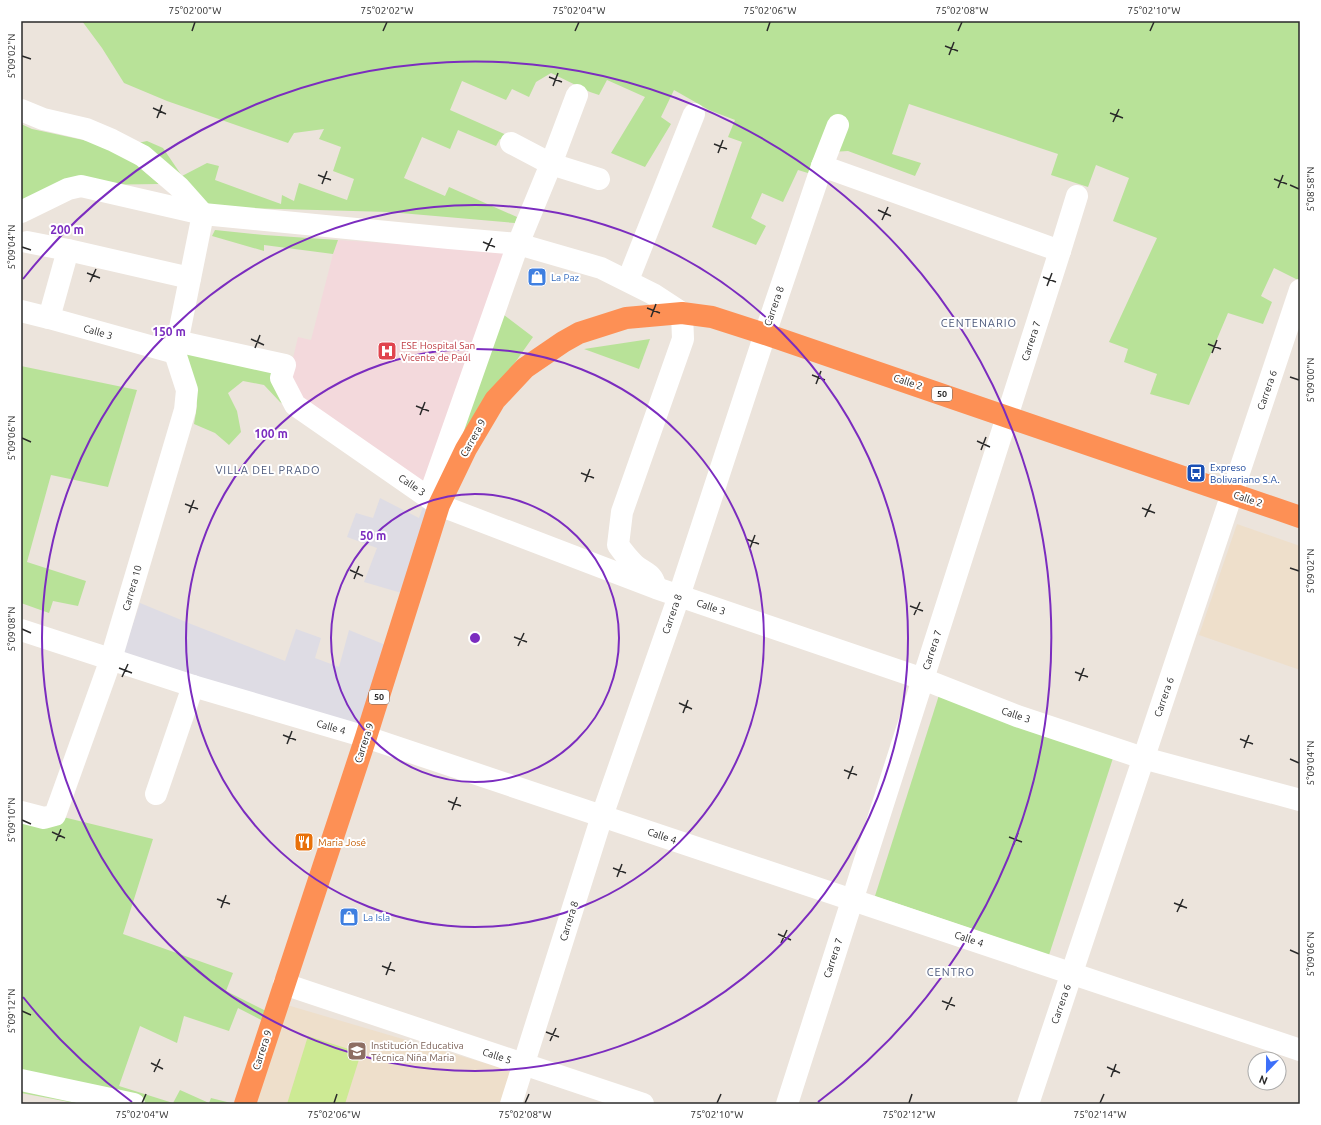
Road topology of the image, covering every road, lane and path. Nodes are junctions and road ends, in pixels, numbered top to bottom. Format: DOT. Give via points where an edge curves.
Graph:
graph roads {
  1 [pos="577,95"];
  2 [pos="21,110"];
  3 [pos="694,114"];
  4 [pos="838,125"];
  5 [pos="511,143"];
  6 [pos="551,164"];
  7 [pos="822,166"];
  8 [pos="599,179"];
  9 [pos="1077,196"];
  10 [pos="24,210"];
  11 [pos="203,214"];
  12 [pos="24,241"];
  13 [pos="518,244"];
  14 [pos="68,250"];
  15 [pos="1060,250"];
  16 [pos="190,278"];
  17 [pos="628,280"];
  18 [pos="1300,290"];
  19 [pos="21,312"];
  20 [pos="682,313"];
  21 [pos="49,318"];
  22 [pos="579,333"];
  23 [pos="765,334"];
  24 [pos="175,347"];
  25 [pos="1007,416"];
  26 [pos="1232,494"];
  27 [pos="434,501"];
  28 [pos="1300,517"];
  29 [pos="656,588"];
  30 [pos="679,596"];
  31 [pos="21,630"];
  32 [pos="111,659"];
  33 [pos="923,680"];
  34 [pos="193,686"];
  35 [pos="366,737"];
  36 [pos="1143,758"];
  37 [pos="156,794"];
  38 [pos="1300,800"];
  39 [pos="21,812"];
  40 [pos="602,816"];
  41 [pos="852,900"];
  42 [pos="1071,974"];
  43 [pos="284,984"];
  44 [pos="1300,1050"];
  45 [pos="524,1064"];
  46 [pos="21,1080"];
  47 [pos="134,1104"];
  48 [pos="245,1104"];
  49 [pos="511,1104"];
  50 [pos="643,1104"];
  51 [pos="786,1104"];
  52 [pos="1028,1104"];
  1 -- 6 [label="street"];
  2 -- 11 [label="street" via="44,119 86,129 143,156 179,187"];
  3 -- 17 [label="street"];
  4 -- 7 [label="street, Carrera 8"];
  5 -- 6 [label="street"];
  6 -- 8 [label="street"];
  6 -- 13 [label="street"];
  7 -- 15 [label="street"];
  7 -- 23 [label="street, Carrera 8"];
  9 -- 15 [label="street, Carrera 7"];
  10 -- 11 [label="street" via="68,189 81,186"];
  10 -- 12 [label="street"];
  11 -- 13 [label="street"];
  11 -- 16 [label="street"];
  12 -- 14 [label="street"];
  13 -- 17 [label="street" via="601,268"];
  13 -- 27 [label="street"];
  14 -- 16 [label="street"];
  14 -- 21 [label="street"];
  15 -- 25 [label="street, Carrera 7"];
  16 -- 24 [label="street"];
  17 -- 20 [label="street"];
  18 -- 26 [label="street, Carrera 6"];
  19 -- 21 [label="street, Calle 3"];
  20 -- 22 [label="highway, Calle 2 / 50" via="626,318"];
  20 -- 23 [label="highway, Calle 2 / 50" via="712,317"];
  20 -- 29 [label="street" via="683,339 622,512 618,545 625,555 653,577"];
  21 -- 24 [label="street, Calle 3"];
  22 -- 27 [label="highway, Carrera 9 / 50" via="526,368 495,400"];
  23 -- 25 [label="highway, Calle 2 / 50"];
  23 -- 30 [label="street, Carrera 8"];
  24 -- 27 [label="street, Calle 3" via="285,365 281,378 295,405"];
  24 -- 32 [label="street, Carrera 10" via="187,390 185,410"];
  25 -- 26 [label="highway, Calle 2 / 50"];
  25 -- 33 [label="street, Carrera 7"];
  26 -- 28 [label="highway, Calle 2 / 50"];
  26 -- 36 [label="street, Carrera 6"];
  27 -- 29 [label="street, Calle 3"];
  27 -- 35 [label="highway, Carrera 9 / 50"];
  29 -- 30 [label="street, Calle 3"];
  30 -- 33 [label="street, Calle 3"];
  30 -- 40 [label="street, Carrera 8"];
  31 -- 32 [label="street, Calle 4"];
  32 -- 34 [label="street, Calle 4"];
  32 -- 39 [label="street, Carrera 10" via="55,815 44,818"];
  33 -- 36 [label="street, Calle 3" via="1016,716"];
  33 -- 41 [label="street, Carrera 7"];
  34 -- 35 [label="street, Calle 4"];
  34 -- 37 [label="street"];
  35 -- 40 [label="street, Calle 4"];
  35 -- 43 [label="highway, Carrera 9 / 50"];
  36 -- 38 [label="street, Calle 3"];
  36 -- 42 [label="street, Carrera 6"];
  40 -- 41 [label="street, Calle 4"];
  40 -- 45 [label="street, Carrera 8"];
  41 -- 42 [label="street, Calle 4"];
  41 -- 51 [label="street, Carrera 7"];
  42 -- 44 [label="street, Calle 4"];
  42 -- 52 [label="street, Carrera 6"];
  43 -- 45 [label="street, Calle 5"];
  43 -- 48 [label="highway, Carrera 9 / 50"];
  45 -- 49 [label="street, Carrera 8"];
  45 -- 50 [label="street, Calle 5"];
  46 -- 47 [label="street"];
}
